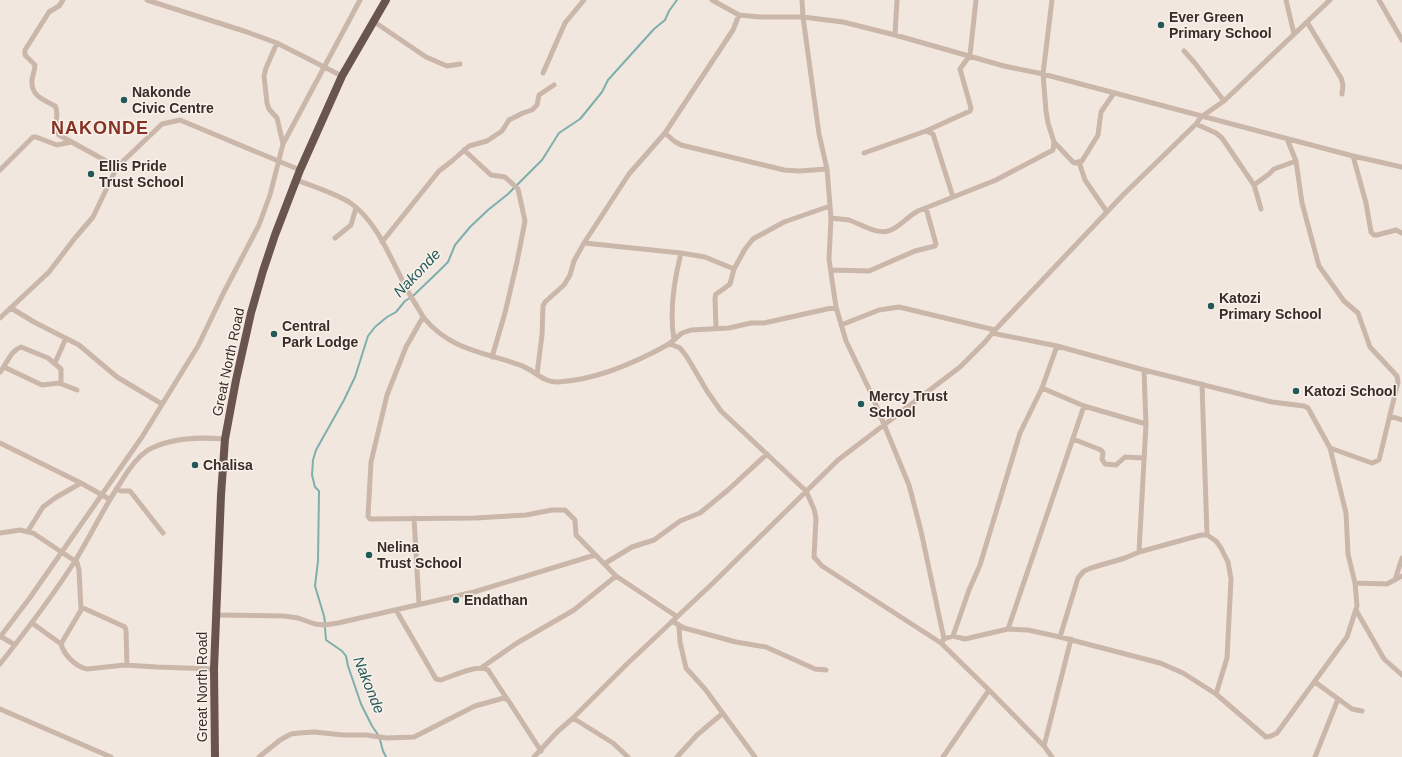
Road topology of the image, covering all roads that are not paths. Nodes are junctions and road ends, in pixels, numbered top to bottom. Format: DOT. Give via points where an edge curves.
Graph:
graph roads {
  1 [pos="64,0"];
  2 [pos="147,0"];
  3 [pos="360,0"];
  4 [pos="386,0"];
  5 [pos="584,0"];
  6 [pos="712,0"];
  7 [pos="802,0"];
  8 [pos="897,0"];
  9 [pos="976,0"];
  10 [pos="1052,0"];
  11 [pos="1286,0"];
  12 [pos="1330,0"];
  13 [pos="1379,0"];
  14 [pos="739,15"];
  15 [pos="803,17"];
  16 [pos="374,21"];
  17 [pos="1307,22"];
  18 [pos="1294,34"];
  19 [pos="895,35"];
  20 [pos="1402,40"];
  21 [pos="277,43"];
  22 [pos="1184,51"];
  23 [pos="970,55"];
  24 [pos="460,64"];
  25 [pos="324,67"];
  26 [pos="543,73"];
  27 [pos="1043,74"];
  28 [pos="342,76"];
  29 [pos="554,85"];
  30 [pos="1114,93"];
  31 [pos="1342,94"];
  32 [pos="1224,101"];
  33 [pos="1201,116"];
  34 [pos="1196,124"];
  35 [pos="926,131"];
  36 [pos="665,133"];
  37 [pos="1287,139"];
  38 [pos="71,142"];
  39 [pos="1054,142"];
  40 [pos="283,144"];
  41 [pos="464,150"];
  42 [pos="864,153"];
  43 [pos="1353,156"];
  44 [pos="278,160"];
  45 [pos="1296,161"];
  46 [pos="1079,162"];
  47 [pos="117,167"];
  48 [pos="1402,167"];
  49 [pos="827,169"];
  50 [pos="0,170"];
  51 [pos="300,170"];
  52 [pos="296,180"];
  53 [pos="1254,185"];
  54 [pos="953,197"];
  55 [pos="830,206"];
  56 [pos="356,208"];
  57 [pos="926,208"];
  58 [pos="1261,209"];
  59 [pos="1107,212"];
  60 [pos="831,218"];
  61 [pos="1402,233"];
  62 [pos="335,238"];
  63 [pos="382,242"];
  64 [pos="584,243"];
  65 [pos="681,253"];
  66 [pos="734,269"];
  67 [pos="831,270"];
  68 [pos="836,307"];
  69 [pos="11,308"];
  70 [pos="423,316"];
  71 [pos="0,318"];
  72 [pos="840,325"];
  73 [pos="716,328"];
  74 [pos="993,331"];
  75 [pos="66,338"];
  76 [pos="674,339"];
  77 [pos="669,344"];
  78 [pos="1057,346"];
  79 [pos="492,357"];
  80 [pos="55,364"];
  81 [pos="4,367"];
  82 [pos="1144,370"];
  83 [pos="0,372"];
  84 [pos="537,374"];
  85 [pos="61,384"];
  86 [pos="1202,384"];
  87 [pos="1042,388"];
  88 [pos="77,390"];
  89 [pos="162,404"];
  90 [pos="1084,406"];
  91 [pos="1390,416"];
  92 [pos="1402,420"];
  93 [pos="1146,424"];
  94 [pos="884,425"];
  95 [pos="225,439"];
  96 [pos="1073,439"];
  97 [pos="0,443"];
  98 [pos="1330,448"];
  99 [pos="768,454"];
  100 [pos="1144,458"];
  101 [pos="81,483"];
  102 [pos="116,489"];
  103 [pos="806,491"];
  104 [pos="101,494"];
  105 [pos="109,499"];
  106 [pos="414,518"];
  107 [pos="28,531"];
  108 [pos="0,533"];
  109 [pos="163,533"];
  110 [pos="1207,535"];
  111 [pos="62,552"];
  112 [pos="1139,552"];
  113 [pos="595,555"];
  114 [pos="1402,558"];
  115 [pos="75,560"];
  116 [pos="604,564"];
  117 [pos="616,576"];
  118 [pos="1402,576"];
  119 [pos="1395,580"];
  120 [pos="1355,583"];
  121 [pos="419,604"];
  122 [pos="81,607"];
  123 [pos="396,610"];
  124 [pos="1356,610"];
  125 [pos="216,615"];
  126 [pos="674,618"];
  127 [pos="32,623"];
  128 [pos="679,626"];
  129 [pos="1008,629"];
  130 [pos="0,636"];
  131 [pos="953,636"];
  132 [pos="1060,636"];
  133 [pos="1070,639"];
  134 [pos="942,641"];
  135 [pos="61,644"];
  136 [pos="15,645"];
  137 [pos="0,664"];
  138 [pos="127,665"];
  139 [pos="481,668"];
  140 [pos="214,669"];
  141 [pos="826,670"];
  142 [pos="1402,675"];
  143 [pos="1315,682"];
  144 [pos="989,690"];
  145 [pos="1216,694"];
  146 [pos="507,698"];
  147 [pos="1338,699"];
  148 [pos="0,709"];
  149 [pos="1362,711"];
  150 [pos="723,713"];
  151 [pos="573,718"];
  152 [pos="1044,746"];
  153 [pos="541,751"];
  154 [pos="111,757"];
  155 [pos="215,757"];
  156 [pos="259,757"];
  157 [pos="534,757"];
  158 [pos="628,757"];
  159 [pos="677,757"];
  160 [pos="755,757"];
  161 [pos="943,757"];
  162 [pos="1052,757"];
  163 [pos="1315,757"];
  1 -- 38 [label="street" via="48,12 24,53 35,65 33,90 37,96 57,108 57,133"];
  2 -- 21 [label="street"];
  3 -- 25 [label="street"];
  4 -- 16 [label="highway, Great North Road"];
  5 -- 26 [label="street" via="565,23"];
  6 -- 14 [label="street"];
  7 -- 15 [label="street"];
  8 -- 19 [label="street"];
  9 -- 23 [label="street"];
  10 -- 27 [label="street"];
  11 -- 18 [label="street"];
  12 -- 17 [label="street"];
  13 -- 20 [label="street"];
  14 -- 15 [label="street"];
  14 -- 36 [label="street" via="733,30"];
  15 -- 19 [label="street" via="843,22"];
  15 -- 49 [label="street" via="819,134"];
  16 -- 24 [label="street" via="426,57 447,66"];
  16 -- 28 [label="highway, Great North Road"];
  17 -- 18 [label="street"];
  17 -- 31 [label="street" via="1341,78"];
  18 -- 32 [label="street"];
  19 -- 23 [label="street"];
  21 -- 25 [label="street"];
  21 -- 40 [label="street" via="264,76 267,103 277,118"];
  22 -- 32 [label="street"];
  23 -- 27 [label="street" via="1004,66"];
  23 -- 35 [label="street" via="960,72 970,111"];
  25 -- 28 [label="street"];
  25 -- 40 [label="street"];
  27 -- 30 [label="street"];
  27 -- 39 [label="street" via="1046,112"];
  28 -- 51 [label="highway, Great North Road"];
  29 -- 41 [label="street" via="539,95 538,105 532,110 509,120 502,131 487,141 472,144"];
  30 -- 33 [label="street"];
  30 -- 46 [label="street" via="1100,115 1099,130 1094,142"];
  32 -- 33 [label="street"];
  33 -- 34 [label="street"];
  33 -- 37 [label="street"];
  34 -- 53 [label="street" via="1218,135"];
  34 -- 59 [label="street"];
  35 -- 42 [label="street"];
  35 -- 54 [label="street" via="933,134"];
  36 -- 49 [label="street" via="681,145 784,170"];
  36 -- 64 [label="street" via="629,174"];
  37 -- 43 [label="street"];
  37 -- 45 [label="street"];
  38 -- 47 [label="street"];
  38 -- 50 [label="street" via="57,145 32,137"];
  39 -- 46 [label="street" via="1073,162"];
  39 -- 54 [label="street" via="1053,150 1022,167"];
  40 -- 44 [label="street"];
  41 -- 63 [label="street" via="439,171"];
  41 -- 79 [label="street" via="491,175 505,177 518,189 525,221 505,313"];
  43 -- 48 [label="street"];
  43 -- 61 [label="street" via="1366,202 1371,232 1374,235 1396,230"];
  44 -- 47 [label="street" via="177,120 162,124"];
  44 -- 51 [label="street"];
  44 -- 89 [label="street" via="270,195 259,225 198,346"];
  45 -- 53 [label="street" via="1274,169"];
  45 -- 91 [label="street" via="1302,203 1319,266 1344,301 1358,313 1370,347 1398,379"];
  46 -- 59 [label="street" via="1085,180"];
  47 -- 69 [label="street" via="93,217 49,272"];
  49 -- 55 [label="street"];
  51 -- 52 [label="highway, Great North Road"];
  52 -- 56 [label="street" via="349,202"];
  52 -- 95 [label="highway, Great North Road" via="275,235 251,313"];
  53 -- 58 [label="street"];
  54 -- 57 [label="street"];
  55 -- 60 [label="street"];
  55 -- 66 [label="street" via="784,222 753,239"];
  56 -- 62 [label="street" via="351,225"];
  56 -- 63 [label="street" via="370,221"];
  57 -- 60 [label="street" via="911,214 891,230 884,231"];
  57 -- 67 [label="street" via="935,246 915,251 869,271"];
  59 -- 74 [label="street"];
  60 -- 67 [label="street"];
  63 -- 70 [label="street"];
  64 -- 65 [label="street"];
  64 -- 84 [label="street" via="564,285 544,304"];
  65 -- 66 [label="street" via="705,257"];
  65 -- 76 [label="street" via="674,279 671,323"];
  66 -- 73 [label="street" via="730,284 715,296"];
  67 -- 68 [label="street"];
  68 -- 72 [label="street"];
  68 -- 73 [label="street" via="764,323"];
  69 -- 71 [label="street"];
  69 -- 75 [label="street"];
  70 -- 79 [label="street" via="437,332 458,345"];
  70 -- 106 [label="street" via="406,347 387,395 371,462 368,516 370,519"];
  72 -- 74 [label="street" via="879,310 899,307"];
  72 -- 94 [label="street"];
  73 -- 76 [label="street" via="691,330"];
  74 -- 78 [label="street"];
  74 -- 94 [label="street" via="960,366"];
  75 -- 80 [label="street"];
  75 -- 89 [label="street" via="85,349 117,377"];
  76 -- 77 [label="street"];
  77 -- 84 [label="street" via="627,365 591,376 556,382 548,381"];
  77 -- 99 [label="street" via="680,348 687,357 720,410"];
  78 -- 82 [label="street"];
  78 -- 87 [label="street"];
  79 -- 84 [label="street" via="521,365"];
  80 -- 81 [label="street" via="48,358 22,347 14,352"];
  80 -- 85 [label="street" via="61,369"];
  81 -- 83 [label="street"];
  81 -- 85 [label="street" via="42,385"];
  82 -- 86 [label="street"];
  82 -- 93 [label="street"];
  85 -- 88 [label="street"];
  86 -- 98 [label="street" via="1272,402 1306,407"];
  86 -- 110 [label="street"];
  87 -- 90 [label="street"];
  87 -- 131 [label="street" via="1020,433 980,565 968,590"];
  89 -- 104 [label="street"];
  90 -- 93 [label="street"];
  90 -- 96 [label="street"];
  91 -- 92 [label="street"];
  91 -- 98 [label="street" via="1380,457 1376,462 1372,463"];
  93 -- 100 [label="street"];
  94 -- 103 [label="street" via="838,460"];
  94 -- 134 [label="street" via="909,485 921,531"];
  95 -- 102 [label="street" via="174,440 162,443 147,451 132,465"];
  95 -- 125 [label="highway, Great North Road"];
  96 -- 100 [label="street" via="1101,450 1105,464 1116,465 1126,457"];
  96 -- 129 [label="street"];
  97 -- 101 [label="street"];
  98 -- 120 [label="street" via="1346,513 1348,554"];
  99 -- 103 [label="street"];
  99 -- 116 [label="street" via="700,513 680,521 654,540 632,547"];
  100 -- 112 [label="street"];
  101 -- 104 [label="street"];
  101 -- 107 [label="street" via="43,507"];
  102 -- 105 [label="street"];
  102 -- 109 [label="street" via="121,492 130,490"];
  103 -- 126 [label="street"];
  103 -- 134 [label="street" via="816,518 816,560 834,574"];
  104 -- 105 [label="street"];
  104 -- 111 [label="street"];
  105 -- 115 [label="street"];
  106 -- 113 [label="street" via="476,518 565,510 574,520 576,536"];
  106 -- 121 [label="street"];
  107 -- 108 [label="street"];
  107 -- 111 [label="street"];
  110 -- 112 [label="street"];
  110 -- 145 [label="street" via="1221,548 1228,562 1231,579 1227,658"];
  111 -- 115 [label="street"];
  111 -- 130 [label="street"];
  112 -- 132 [label="street" via="1091,568 1080,575"];
  113 -- 116 [label="street"];
  113 -- 121 [label="street" via="474,592"];
  114 -- 119 [label="street"];
  115 -- 122 [label="street" via="79,570"];
  115 -- 127 [label="street"];
  116 -- 117 [label="street"];
  117 -- 126 [label="street"];
  117 -- 139 [label="street" via="574,610 511,646"];
  118 -- 119 [label="street"];
  119 -- 120 [label="street" via="1383,585"];
  120 -- 124 [label="street"];
  121 -- 123 [label="street"];
  122 -- 135 [label="street"];
  122 -- 138 [label="street" via="125,627"];
  123 -- 125 [label="street" via="324,625 289,616"];
  123 -- 139 [label="street" via="436,679 441,680"];
  124 -- 142 [label="street" via="1383,657"];
  124 -- 143 [label="street" via="1347,637"];
  125 -- 140 [label="highway, Great North Road"];
  126 -- 128 [label="street"];
  126 -- 151 [label="street"];
  127 -- 135 [label="street"];
  127 -- 136 [label="street"];
  128 -- 141 [label="street" via="736,642 766,647 815,669"];
  128 -- 150 [label="street" via="686,668"];
  129 -- 131 [label="street" via="965,639"];
  129 -- 132 [label="street"];
  130 -- 136 [label="street"];
  131 -- 134 [label="street"];
  132 -- 133 [label="street"];
  133 -- 145 [label="street" via="1160,662"];
  133 -- 152 [label="street"];
  134 -- 144 [label="street"];
  135 -- 138 [label="street" via="74,663 82,668"];
  136 -- 137 [label="street"];
  138 -- 140 [label="street"];
  139 -- 146 [label="street" via="488,670"];
  140 -- 155 [label="highway, Great North Road"];
  143 -- 145 [label="street" via="1277,733 1266,737"];
  143 -- 147 [label="street"];
  144 -- 152 [label="street"];
  144 -- 161 [label="street"];
  146 -- 153 [label="street"];
  146 -- 156 [label="street" via="475,706 414,737 299,733 280,740"];
  147 -- 149 [label="street" via="1352,709"];
  147 -- 163 [label="street"];
  148 -- 154 [label="street"];
  150 -- 159 [label="street" via="697,735"];
  150 -- 160 [label="street"];
  151 -- 153 [label="street"];
  151 -- 158 [label="street" via="613,743"];
  152 -- 162 [label="street"];
  153 -- 157 [label="street"];
}
